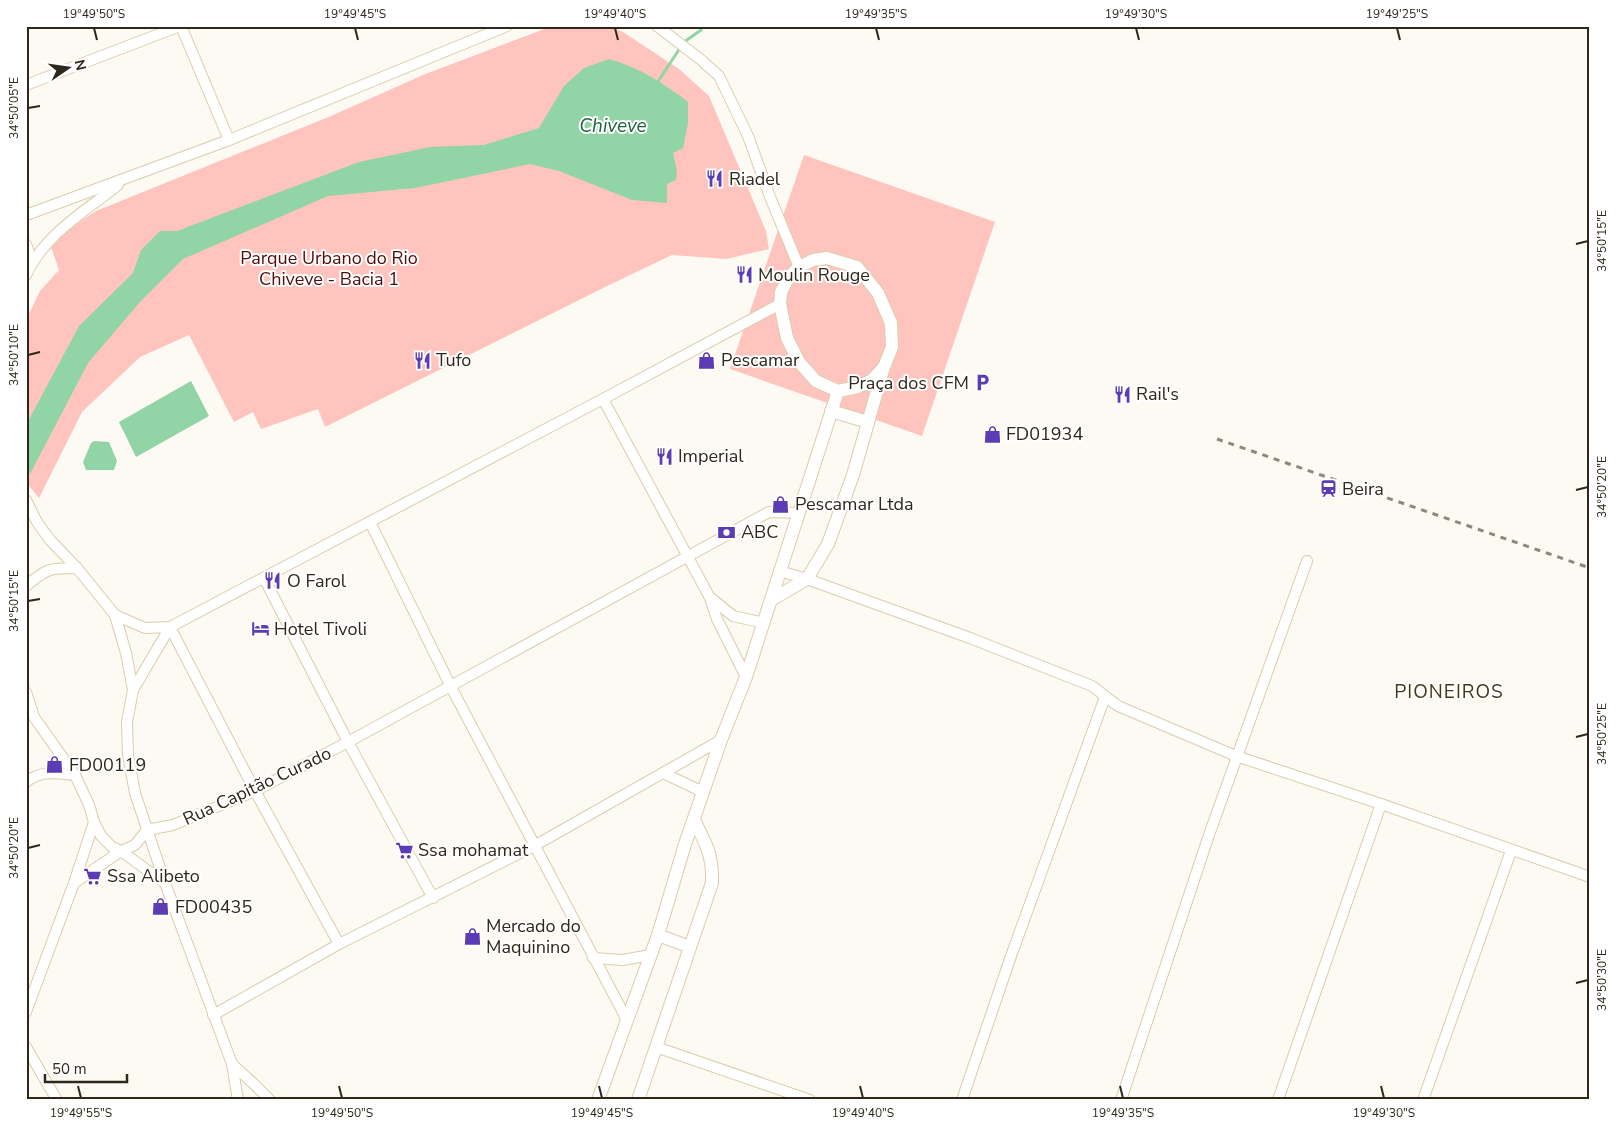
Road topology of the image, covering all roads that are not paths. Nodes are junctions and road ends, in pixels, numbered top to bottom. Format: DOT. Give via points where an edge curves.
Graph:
graph roads {
  1 [pos="180,26"];
  2 [pos="657,26"];
  3 [pos="502,27"];
  4 [pos="26,85"];
  5 [pos="230,140"];
  6 [pos="127,178"];
  7 [pos="26,215"];
  8 [pos="26,244"];
  9 [pos="32,262"];
  10 [pos="799,267"];
  11 [pos="26,275"];
  12 [pos="780,304"];
  13 [pos="884,367"];
  14 [pos="838,390"];
  15 [pos="603,399"];
  16 [pos="831,411"];
  17 [pos="868,422"];
  18 [pos="26,500"];
  19 [pos="798,513"];
  20 [pos="370,522"];
  21 [pos="688,558"];
  22 [pos="1307,561"];
  23 [pos="77,568"];
  24 [pos="779,571"];
  25 [pos="264,578"];
  26 [pos="807,579"];
  27 [pos="26,586"];
  28 [pos="710,598"];
  29 [pos="771,600"];
  30 [pos="115,615"];
  31 [pos="764,622"];
  32 [pos="170,627"];
  33 [pos="746,677"];
  34 [pos="451,687"];
  35 [pos="133,690"];
  36 [pos="26,692"];
  37 [pos="1105,697"];
  38 [pos="721,740"];
  39 [pos="348,742"];
  40 [pos="1236,756"];
  41 [pos="663,773"];
  42 [pos="75,775"];
  43 [pos="26,782"];
  44 [pos="255,791"];
  45 [pos="704,792"];
  46 [pos="1381,804"];
  47 [pos="694,820"];
  48 [pos="94,822"];
  49 [pos="147,830"];
  50 [pos="534,846"];
  51 [pos="121,850"];
  52 [pos="1511,851"];
  53 [pos="1590,878"];
  54 [pos="74,883"];
  55 [pos="165,883"];
  56 [pos="433,898"];
  57 [pos="658,935"];
  58 [pos="339,944"];
  59 [pos="690,947"];
  60 [pos="650,955"];
  61 [pos="593,958"];
  62 [pos="26,1012"];
  63 [pos="213,1015"];
  64 [pos="627,1020"];
  65 [pos="26,1047"];
  66 [pos="656,1047"];
  67 [pos="232,1064"];
  68 [pos="57,1100"];
  69 [pos="238,1100"];
  70 [pos="270,1100"];
  71 [pos="598,1100"];
  72 [pos="638,1100"];
  73 [pos="810,1100"];
  74 [pos="962,1100"];
  75 [pos="1121,1100"];
  76 [pos="1278,1100"];
  77 [pos="1423,1100"];
  1 -- 4 [label="street"];
  1 -- 5 [label="street"];
  2 -- 10 [label="street" via="719,76 748,136"];
  3 -- 5 [label="street"];
  5 -- 6 [label="street"];
  6 -- 7 [label="street"];
  6 -- 9 [label="street" via="52,236"];
  8 -- 9 [label="street"];
  9 -- 11 [label="street"];
  10 -- 12 [label="street" via="781,292"];
  10 -- 13 [label="street" via="827,258 858,267 878,293 891,322 892,347"];
  12 -- 14 [label="street" via="787,338 800,362 816,381"];
  12 -- 15 [label="street"];
  13 -- 14 [label="street" via="872,380 858,387"];
  13 -- 17 [label="street"];
  14 -- 16 [label="street"];
  15 -- 20 [label="street"];
  15 -- 21 [label="street"];
  16 -- 17 [label="street"];
  16 -- 19 [label="street"];
  17 -- 26 [label="street" via="828,544"];
  18 -- 23 [label="street" via="50,540"];
  19 -- 21 [label="street, Rua Capitão Curado" via="769,512"];
  19 -- 24 [label="street"];
  20 -- 25 [label="street"];
  20 -- 34 [label="street"];
  21 -- 28 [label="street"];
  21 -- 34 [label="street, Rua Capitão Curado"];
  22 -- 40 [label="street"];
  23 -- 27 [label="street" via="55,568 41,573"];
  23 -- 30 [label="street"];
  24 -- 26 [label="street"];
  24 -- 29 [label="street"];
  25 -- 32 [label="street"];
  25 -- 39 [label="street"];
  26 -- 29 [label="street"];
  26 -- 37 [label="street" via="1092,686"];
  28 -- 31 [label="street" via="733,616"];
  28 -- 33 [label="street"];
  29 -- 31 [label="street"];
  30 -- 32 [label="street" via="145,628"];
  30 -- 35 [label="street"];
  31 -- 33 [label="street"];
  32 -- 35 [label="street"];
  32 -- 44 [label="street"];
  33 -- 38 [label="street"];
  34 -- 39 [label="street, Rua Capitão Curado"];
  34 -- 50 [label="street"];
  35 -- 49 [label="street" via="127,722 128,755 135,793"];
  36 -- 42 [label="street" via="34,717"];
  37 -- 40 [label="street" via="1118,706"];
  37 -- 74 [label="street" via="1010,956"];
  38 -- 41 [label="street"];
  38 -- 45 [label="street"];
  39 -- 44 [label="street, Rua Capitão Curado"];
  39 -- 56 [label="street"];
  40 -- 46 [label="street"];
  40 -- 75 [label="street"];
  41 -- 45 [label="street"];
  41 -- 50 [label="street"];
  42 -- 43 [label="street" via="47,772"];
  42 -- 48 [label="street"];
  44 -- 49 [label="street, Rua Capitão Curado" via="173,824"];
  44 -- 58 [label="street"];
  45 -- 47 [label="street"];
  46 -- 52 [label="street"];
  46 -- 76 [label="street"];
  47 -- 57 [label="street"];
  47 -- 59 [label="street" via="713,865 712,883"];
  48 -- 51 [label="street" via="101,836 112,847"];
  48 -- 54 [label="street"];
  49 -- 51 [label="street" via="135,845"];
  49 -- 55 [label="street"];
  50 -- 56 [label="street"];
  50 -- 61 [label="street"];
  51 -- 54 [label="street"];
  51 -- 55 [label="street"];
  52 -- 53 [label="street"];
  52 -- 77 [label="street"];
  54 -- 62 [label="street"];
  55 -- 63 [label="street"];
  56 -- 58 [label="street"];
  57 -- 59 [label="street"];
  57 -- 60 [label="street"];
  58 -- 63 [label="street"];
  59 -- 66 [label="street"];
  60 -- 61 [label="street" via="623,960"];
  60 -- 64 [label="street"];
  61 -- 64 [label="street"];
  63 -- 67 [label="street"];
  64 -- 71 [label="street"];
  65 -- 68 [label="street"];
  66 -- 72 [label="street"];
  66 -- 73 [label="street"];
  67 -- 69 [label="street"];
  67 -- 70 [label="street"];
}
